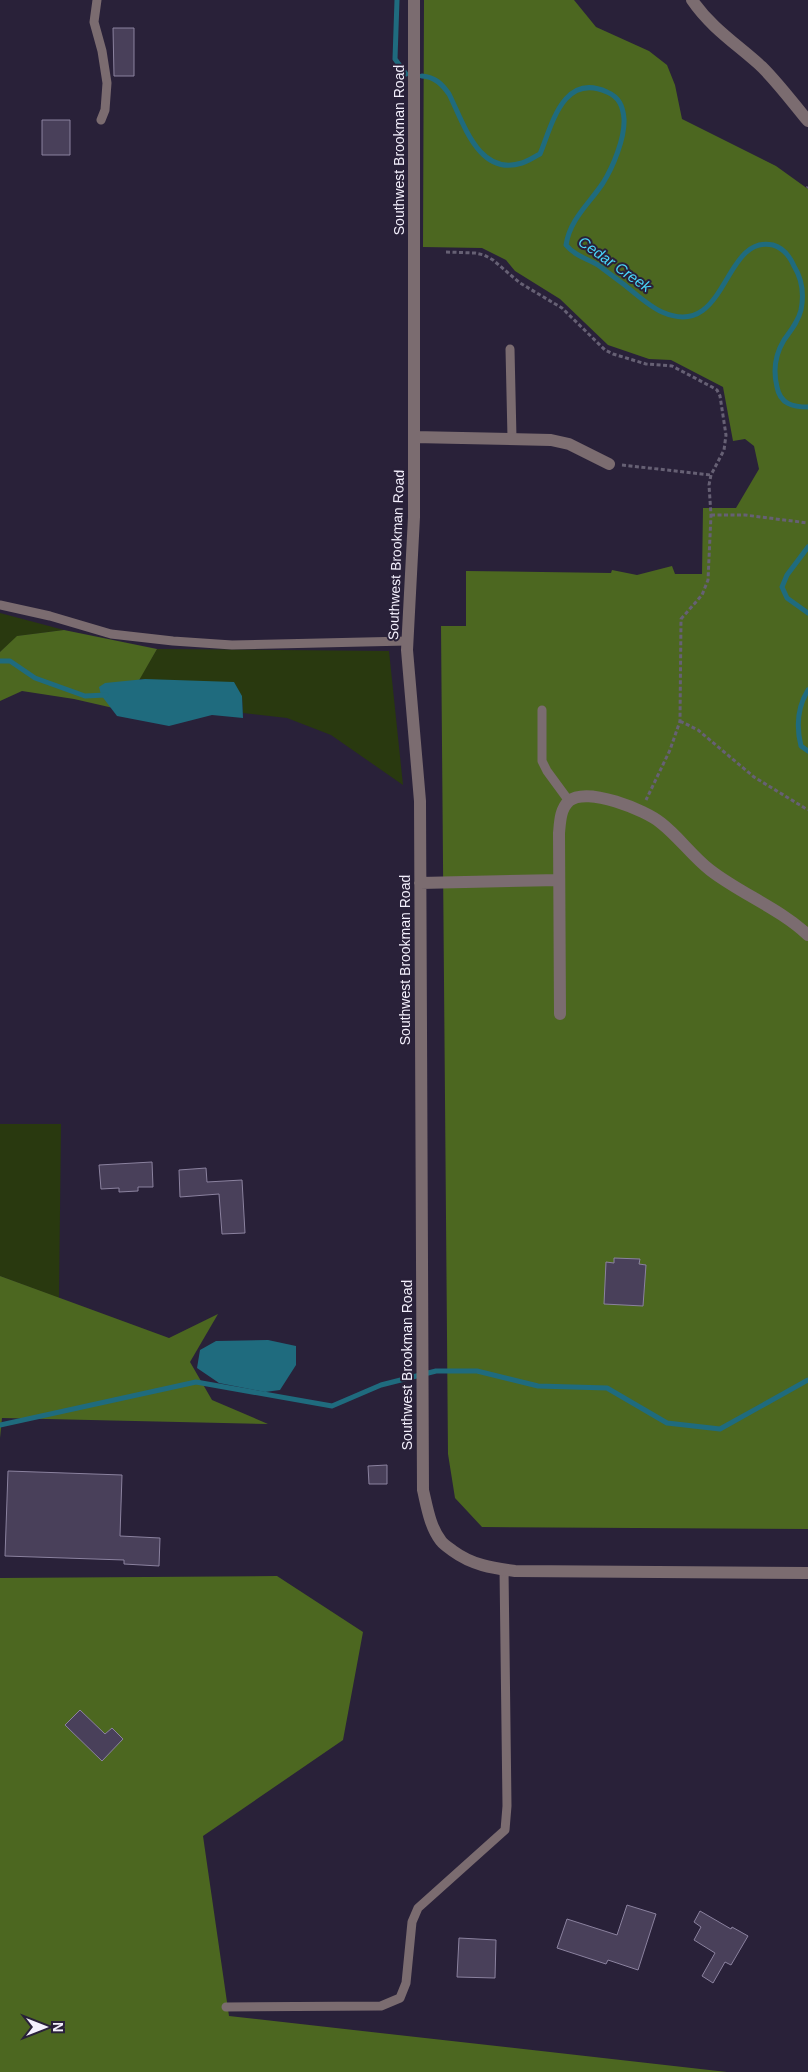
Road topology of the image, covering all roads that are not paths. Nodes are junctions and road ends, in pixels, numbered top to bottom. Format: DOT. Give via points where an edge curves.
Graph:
graph roads {
  1 [pos="97,0"];
  2 [pos="414,0"];
  3 [pos="692,0"];
  4 [pos="101,120"];
  5 [pos="808,121"];
  6 [pos="510,349"];
  7 [pos="414,437"];
  8 [pos="512,438"];
  9 [pos="609,464"];
  10 [pos="0,605"];
  11 [pos="408,641"];
  12 [pos="542,710"];
  13 [pos="569,801"];
  14 [pos="559,880"];
  15 [pos="420,883"];
  16 [pos="808,935"];
  17 [pos="560,1014"];
  18 [pos="504,1570"];
  19 [pos="808,1573"];
  20 [pos="226,2007"];
  1 -- 4 [label="lane" via="94,22 107,83"];
  2 -- 7 [label="street, Southwest Brookman Road"];
  3 -- 5 [label="street" via="710,24 762,67"];
  6 -- 8 [label="lane"];
  7 -- 8 [label="street"];
  7 -- 11 [label="street, Southwest Brookman Road" via="413,562"];
  8 -- 9 [label="street" via="569,444"];
  10 -- 11 [label="lane" via="111,634 173,641 232,645"];
  11 -- 15 [label="street, Southwest Brookman Road" via="420,801"];
  12 -- 13 [label="lane" via="542,761"];
  13 -- 14 [label="street" via="561,815"];
  13 -- 16 [label="street" via="595,797 640,810 660,822 710,870 784,916"];
  14 -- 15 [label="street"];
  14 -- 17 [label="street"];
  15 -- 18 [label="street, Southwest Brookman Road" via="423,1490 429,1518 441,1542 478,1566"];
  18 -- 19 [label="street, Southwest Brookman Road"];
  18 -- 20 [label="lane" via="506,1830 418,1908 412,1922 406,1983 400,1998 381,2006"];
}
